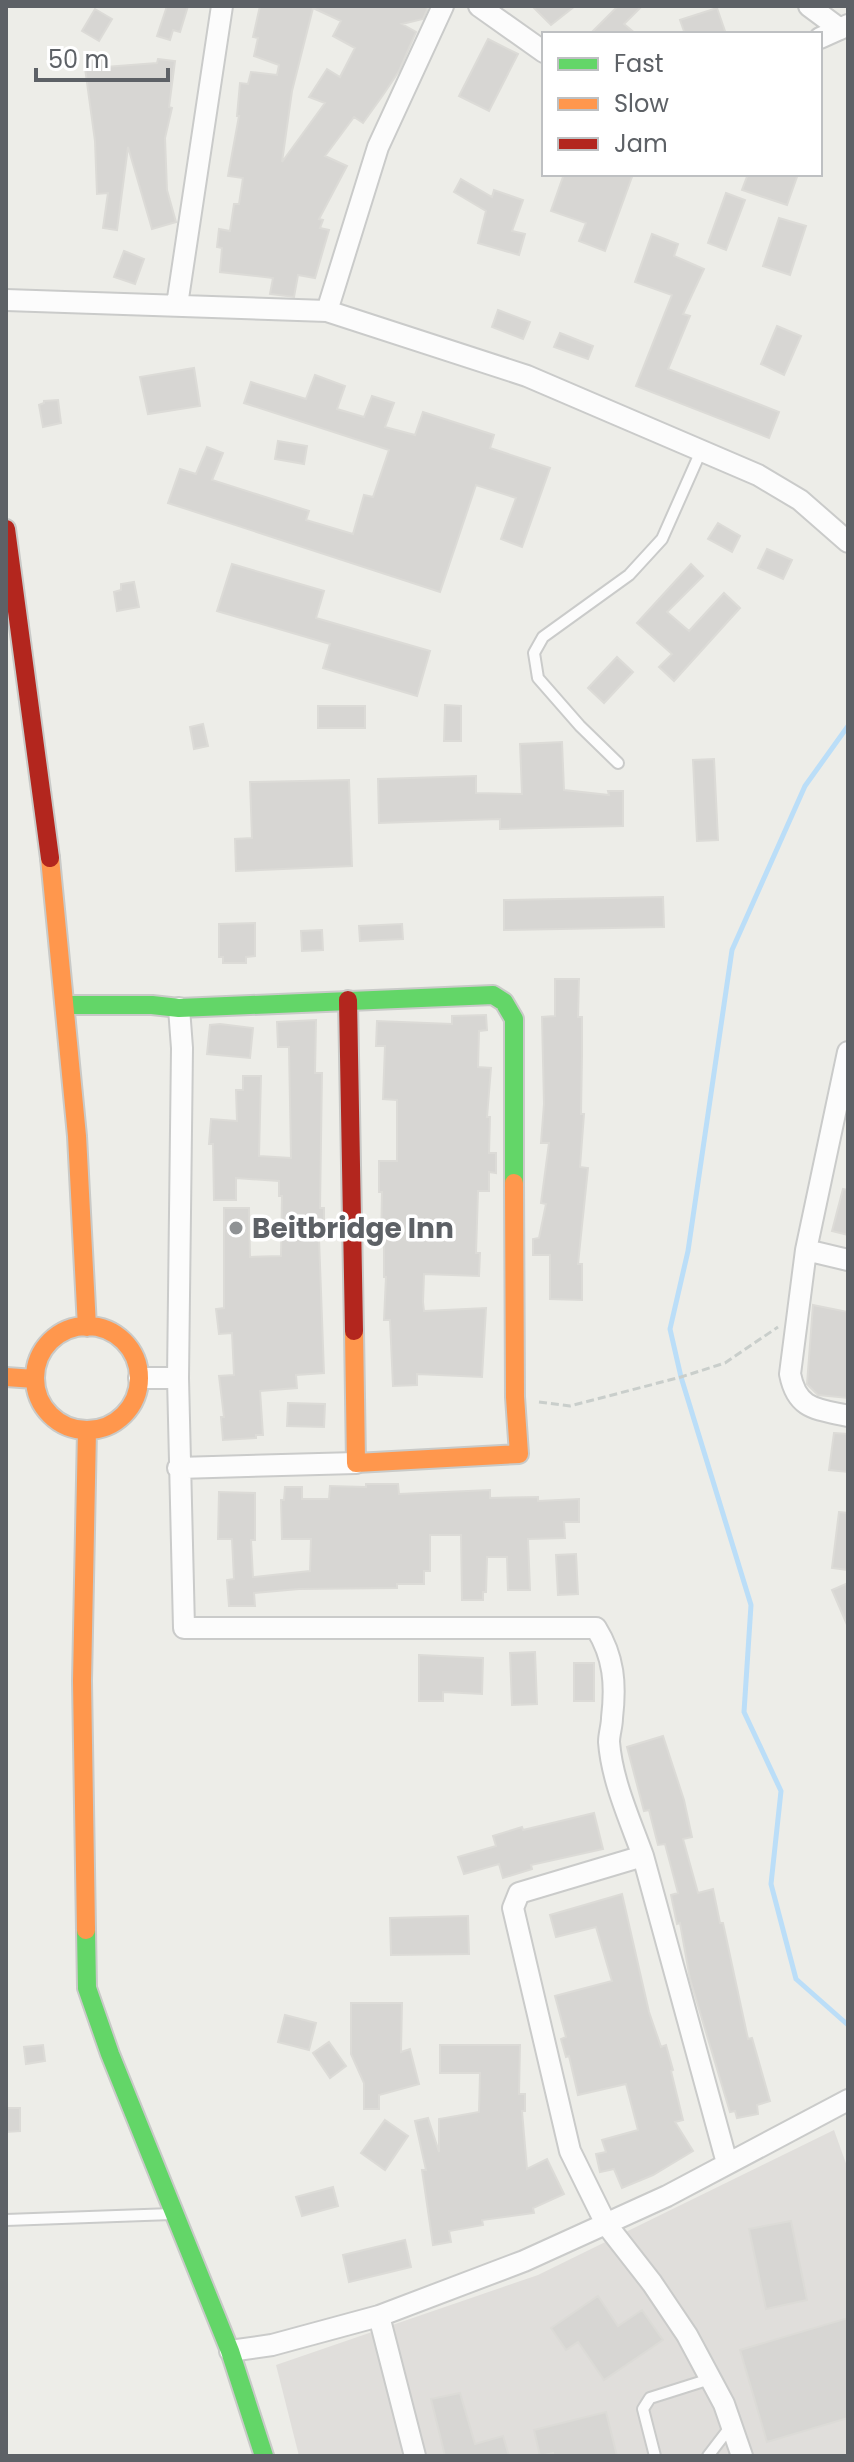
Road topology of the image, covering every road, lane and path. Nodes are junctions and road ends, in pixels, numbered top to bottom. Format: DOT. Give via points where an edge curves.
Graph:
graph roads {
  1 [pos="222,6"];
  2 [pos="443,6"];
  3 [pos="479,6"];
  4 [pos="809,6"];
  5 [pos="844,27"];
  6 [pos="822,37"];
  7 [pos="542,51"];
  8 [pos="6,300"];
  9 [pos="177,305"];
  10 [pos="327,311"];
  11 [pos="701,451"];
  12 [pos="6,529"];
  13 [pos="848,542"];
  14 [pos="618,763"];
  15 [pos="348,1000"];
  16 [pos="67,1005"];
  17 [pos="179,1008"];
  18 [pos="848,1052"];
  19 [pos="806,1250"];
  20 [pos="848,1260"];
  21 [pos="798,1314"];
  22 [pos="87,1327"];
  23 [pos="6,1377"];
  24 [pos="139,1378"];
  25 [pos="178,1378"];
  26 [pos="35,1379"];
  27 [pos="515,1397"];
  28 [pos="848,1416"];
  29 [pos="87,1430"];
  30 [pos="356,1463"];
  31 [pos="178,1468"];
  32 [pos="643,1856"];
  33 [pos="848,2100"];
  34 [pos="727,2163"];
  35 [pos="175,2214"];
  36 [pos="6,2220"];
  37 [pos="606,2224"];
  38 [pos="379,2316"];
  39 [pos="230,2351"];
  40 [pos="710,2379"];
  41 [pos="732,2426"];
  42 [pos="264,2456"];
  43 [pos="415,2456"];
  44 [pos="655,2456"];
  45 [pos="708,2456"];
  46 [pos="742,2456"];
  1 -- 9 [label="street"];
  2 -- 10 [label="street" via="378,147"];
  3 -- 7 [label="street"];
  4 -- 5 [label="street"];
  5 -- 6 [label="street"];
  8 -- 9 [label="street"];
  9 -- 10 [label="street"];
  10 -- 11 [label="street" via="527,376"];
  11 -- 13 [label="street" via="800,500"];
  11 -- 14 [label="lane" via="662,539 629,575 543,637 534,653 538,678"];
  12 -- 16 [label="street"];
  15 -- 17 [label="street"];
  15 -- 27 [label="street" via="493,995 514,1019"];
  15 -- 30 [label="street"];
  16 -- 17 [label="street"];
  16 -- 22 [label="street" via="86,1246"];
  17 -- 25 [label="street"];
  18 -- 19 [label="street"];
  19 -- 20 [label="street"];
  19 -- 21 [label="street"];
  21 -- 27 [label="path" via="738,1356 681,1377 570,1406"];
  21 -- 28 [label="street" via="793,1389 813,1409"];
  22 -- 24 [label="street" via="109,1332 127,1346"];
  22 -- 26 [label="street" via="64,1332 46,1346"];
  23 -- 26 [label="street"];
  24 -- 25 [label="street"];
  24 -- 29 [label="street" via="134,1401 119,1419"];
  25 -- 31 [label="street"];
  26 -- 29 [label="street" via="40,1401 54,1419"];
  27 -- 30 [label="street" via="519,1454"];
  29 -- 35 [label="street" via="82,1681 87,1988"];
  30 -- 31 [label="street"];
  31 -- 32 [label="street" via="184,1628 596,1628 613,1669 609,1741 615,1771"];
  32 -- 34 [label="street"];
  32 -- 37 [label="street" via="524,1890 513,1908 570,2151"];
  33 -- 34 [label="street"];
  34 -- 37 [label="street"];
  35 -- 36 [label="lane"];
  35 -- 39 [label="street"];
  37 -- 38 [label="street"];
  37 -- 40 [label="street" via="661,2296"];
  38 -- 39 [label="street"];
  38 -- 43 [label="street"];
  39 -- 42 [label="street"];
  40 -- 41 [label="street"];
  40 -- 44 [label="lane" via="645,2403"];
  41 -- 45 [label="lane"];
  41 -- 46 [label="street"];
}
